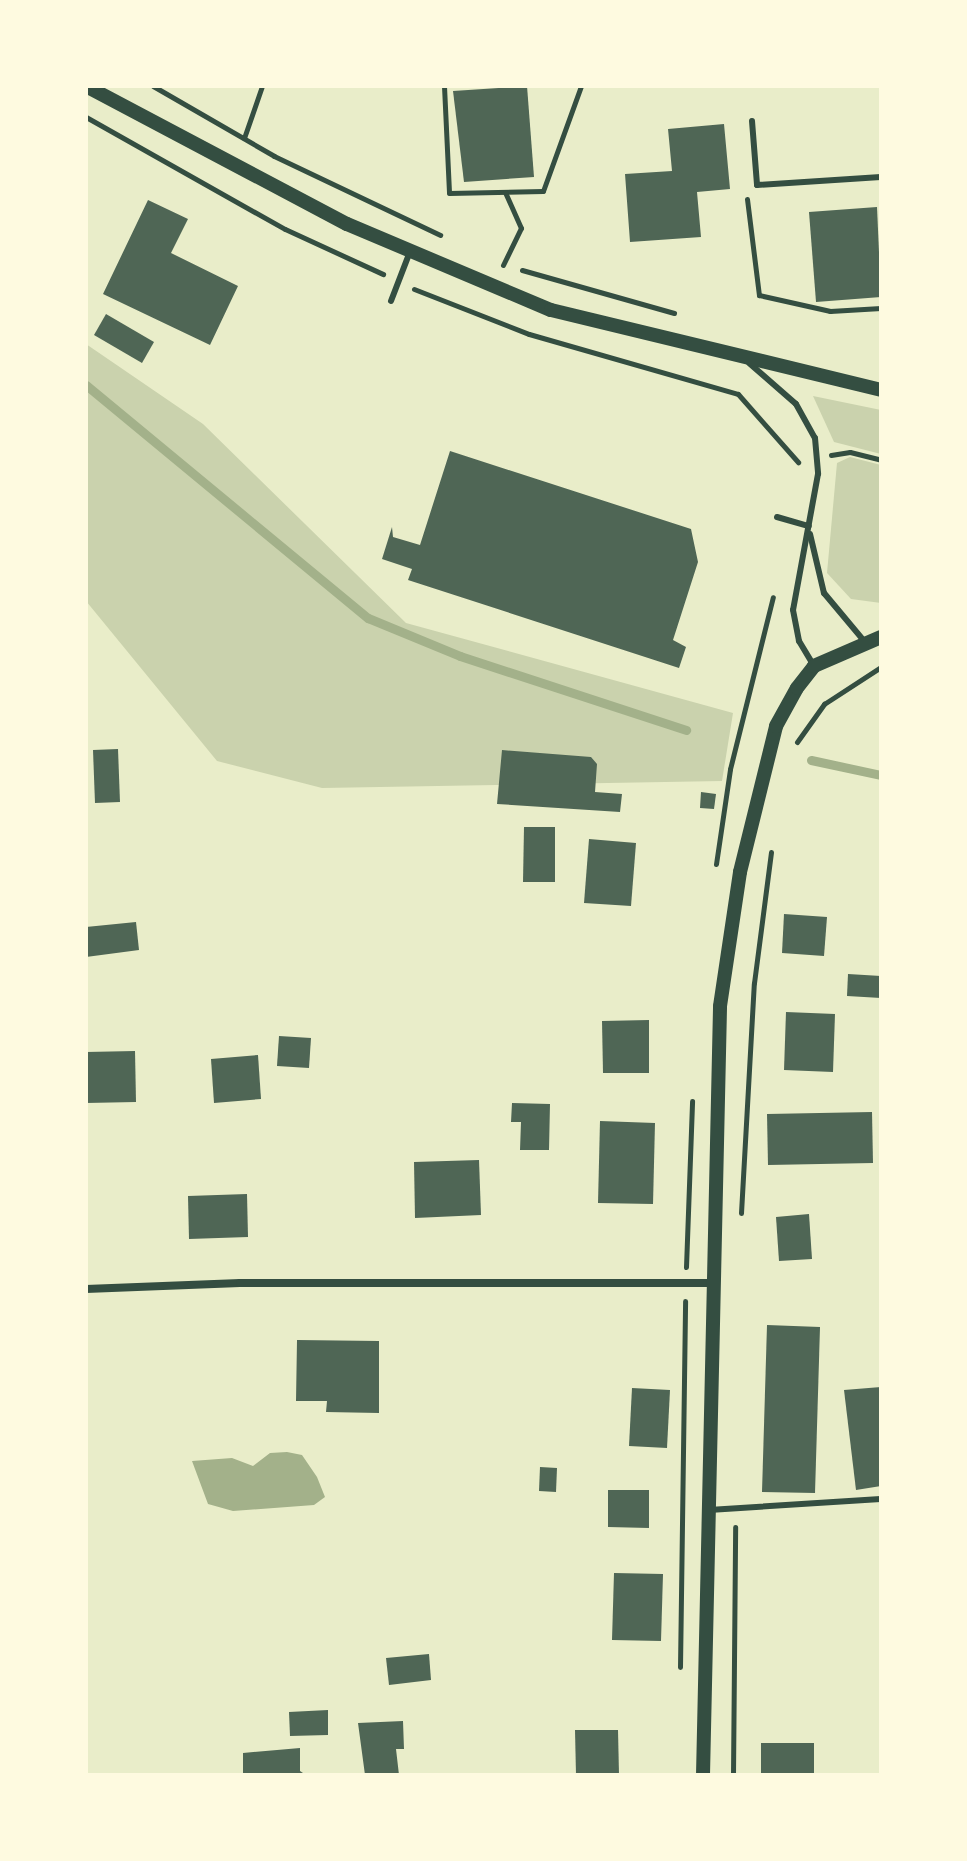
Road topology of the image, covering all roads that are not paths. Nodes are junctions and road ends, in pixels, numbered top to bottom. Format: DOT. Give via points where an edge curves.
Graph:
graph roads {
  1 [pos="88,89"];
  2 [pos="752,121"];
  3 [pos="881,177"];
  4 [pos="409,254"];
  5 [pos="391,301"];
  6 [pos="743,358"];
  7 [pos="881,390"];
  8 [pos="777,517"];
  9 [pos="809,526"];
  10 [pos="881,637"];
  11 [pos="865,642"];
  12 [pos="814,666"];
  13 [pos="713,1283"];
  14 [pos="86,1289"];
  15 [pos="881,1499"];
  16 [pos="709,1510"];
  17 [pos="703,1775"];
  1 -- 4 [label="street"];
  2 -- 3 [label="lane" via="757,185"];
  4 -- 5 [label="lane"];
  4 -- 6 [label="street" via="551,310"];
  6 -- 7 [label="street"];
  6 -- 9 [label="lane" via="796,404 815,438 818,474"];
  8 -- 9 [label="lane"];
  9 -- 11 [label="lane" via="824,593"];
  9 -- 12 [label="lane" via="793,610 799,641"];
  10 -- 11 [label="street"];
  11 -- 12 [label="street"];
  12 -- 13 [label="street" via="776,726 740,872 720,1006"];
  13 -- 14 [label="street" via="240,1283"];
  13 -- 16 [label="street"];
  15 -- 16 [label="lane"];
  16 -- 17 [label="street"];
}
